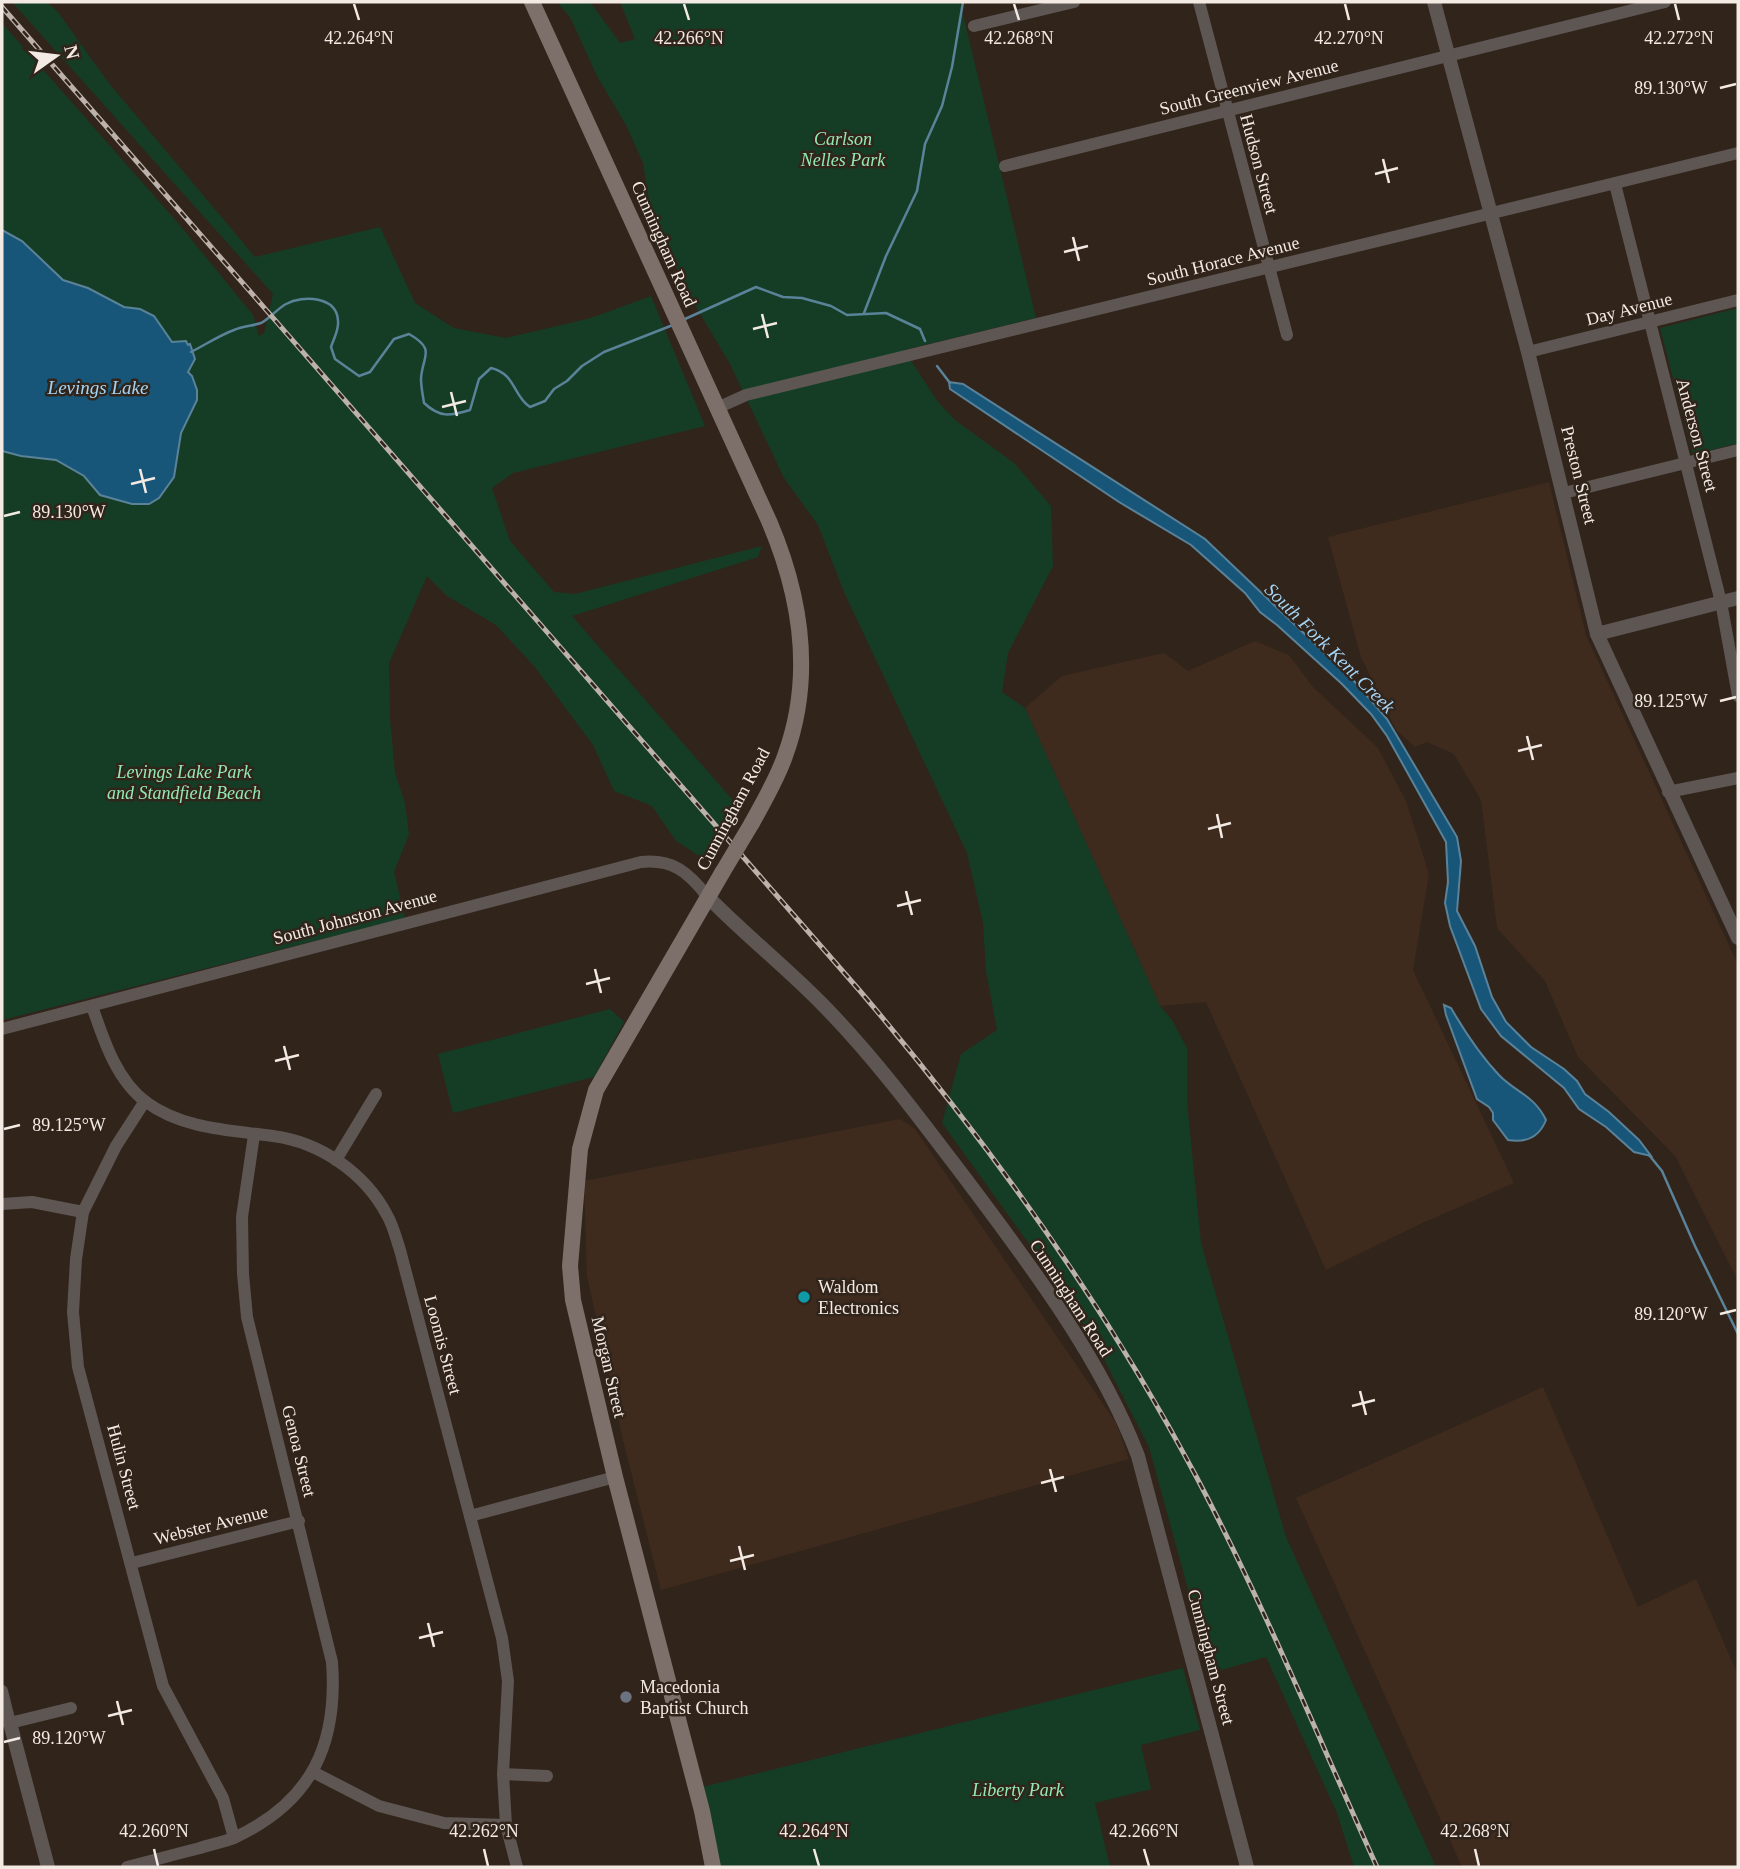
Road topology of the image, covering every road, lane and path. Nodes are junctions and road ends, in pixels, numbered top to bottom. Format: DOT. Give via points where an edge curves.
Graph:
graph roads {
  1 [pos="532,2"];
  2 [pos="1074,2"];
  3 [pos="1199,2"];
  4 [pos="1434,2"];
  5 [pos="1665,2"];
  6 [pos="974,26"];
  7 [pos="1448,55"];
  8 [pos="1227,110"];
  9 [pos="1738,153"];
  10 [pos="1004,166"];
  11 [pos="1615,184"];
  12 [pos="1490,215"];
  13 [pos="1268,268"];
  14 [pos="1738,300"];
  15 [pos="1649,322"];
  16 [pos="1287,334"];
  17 [pos="1528,352"];
  18 [pos="717,408"];
  19 [pos="1738,450"];
  20 [pos="1686,462"];
  21 [pos="1564,493"];
  22 [pos="1738,598"];
  23 [pos="1721,603"];
  24 [pos="1597,634"];
  25 [pos="1738,696"];
  26 [pos="1738,778"];
  27 [pos="1668,792"];
  28 [pos="707,896"];
  29 [pos="1738,938"];
  30 [pos="92,1006"];
  31 [pos="2,1029"];
  32 [pos="376,1094"];
  33 [pos="145,1101"];
  34 [pos="254,1135"];
  35 [pos="336,1160"];
  36 [pos="2,1204"];
  37 [pos="83,1212"];
  38 [pos="1138,1456"];
  39 [pos="615,1477"];
  40 [pos="470,1516"];
  41 [pos="299,1521"];
  42 [pos="132,1563"];
  43 [pos="2,1691"];
  44 [pos="71,1708"];
  45 [pos="6,1721"];
  46 [pos="313,1772"];
  47 [pos="503,1774"];
  48 [pos="547,1776"];
  49 [pos="506,1825"];
  50 [pos="234,1838"];
  51 [pos="48,1867"];
  52 [pos="127,1867"];
  53 [pos="517,1867"];
  54 [pos="713,1867"];
  55 [pos="1247,1867"];
  1 -- 18 [label="main road, Cunningham Road"];
  2 -- 6 [label="street"];
  3 -- 8 [label="street, Hudson Street"];
  4 -- 7 [label="street, Preston Street"];
  5 -- 7 [label="street, South Greenview Avenue"];
  7 -- 8 [label="street, South Greenview Avenue"];
  7 -- 12 [label="street, Preston Street"];
  8 -- 10 [label="street, South Greenview Avenue"];
  8 -- 13 [label="street, Hudson Street"];
  9 -- 11 [label="street, South Horace Avenue"];
  11 -- 12 [label="street, South Horace Avenue"];
  11 -- 15 [label="street, Anderson Street"];
  12 -- 13 [label="street, South Horace Avenue"];
  12 -- 17 [label="street, Preston Street"];
  13 -- 16 [label="street, Hudson Street"];
  13 -- 18 [label="street, South Horace Avenue" via="746,395"];
  14 -- 15 [label="street, Day Avenue"];
  15 -- 17 [label="street, Day Avenue"];
  15 -- 20 [label="street, Anderson Street"];
  17 -- 21 [label="street, Preston Street"];
  18 -- 28 [label="main road, Cunningham Road, bridge" via="782,554 794,592 800,688 791,738 778,773"];
  19 -- 20 [label="street"];
  20 -- 21 [label="street"];
  20 -- 23 [label="street, Anderson Street"];
  21 -- 24 [label="street, Preston Street"];
  22 -- 23 [label="street"];
  23 -- 24 [label="street"];
  23 -- 25 [label="street, Anderson Street"];
  24 -- 27 [label="street, Preston Street"];
  26 -- 27 [label="street"];
  27 -- 29 [label="street, Preston Street"];
  28 -- 30 [label="street, South Johnston Avenue" via="682,870 659,860 641,862"];
  28 -- 38 [label="street, Cunningham Road" via="823,1004 917,1114 1058,1310 1112,1397"];
  28 -- 39 [label="main road, Morgan Street" via="601,1077 580,1149 570,1266 573,1300"];
  30 -- 31 [label="street, South Johnston Avenue"];
  30 -- 33 [label="street, Loomis Street" via="108,1052"];
  32 -- 35 [label="street"];
  33 -- 34 [label="street, Loomis Street" via="182,1121"];
  33 -- 37 [label="street, Hulin Street"];
  34 -- 35 [label="street, Loomis Street" via="304,1144"];
  34 -- 41 [label="street, Genoa Street" via="242,1217 247,1317"];
  35 -- 40 [label="street, Loomis Street" via="364,1182 387,1215"];
  36 -- 37 [label="street" via="32,1202"];
  37 -- 42 [label="street, Hulin Street" via="73,1312 78,1367"];
  38 -- 55 [label="street, Cunningham Street"];
  39 -- 40 [label="street"];
  39 -- 54 [label="main road, Morgan Street"];
  40 -- 47 [label="street, Loomis Street" via="502,1638 508,1681"];
  41 -- 42 [label="street, Webster Avenue"];
  41 -- 46 [label="street, Genoa Street" via="332,1662 334,1692 327,1736"];
  42 -- 50 [label="street, Hulin Street" via="163,1686 223,1798"];
  43 -- 45 [label="street"];
  44 -- 45 [label="street"];
  45 -- 51 [label="street"];
  46 -- 49 [label="street" via="379,1805 444,1823"];
  46 -- 50 [label="street, Genoa Street" via="280,1812"];
  47 -- 48 [label="street"];
  47 -- 49 [label="street, Loomis Street"];
  49 -- 53 [label="street, Loomis Street"];
  50 -- 52 [label="street, Genoa Street"];
}
